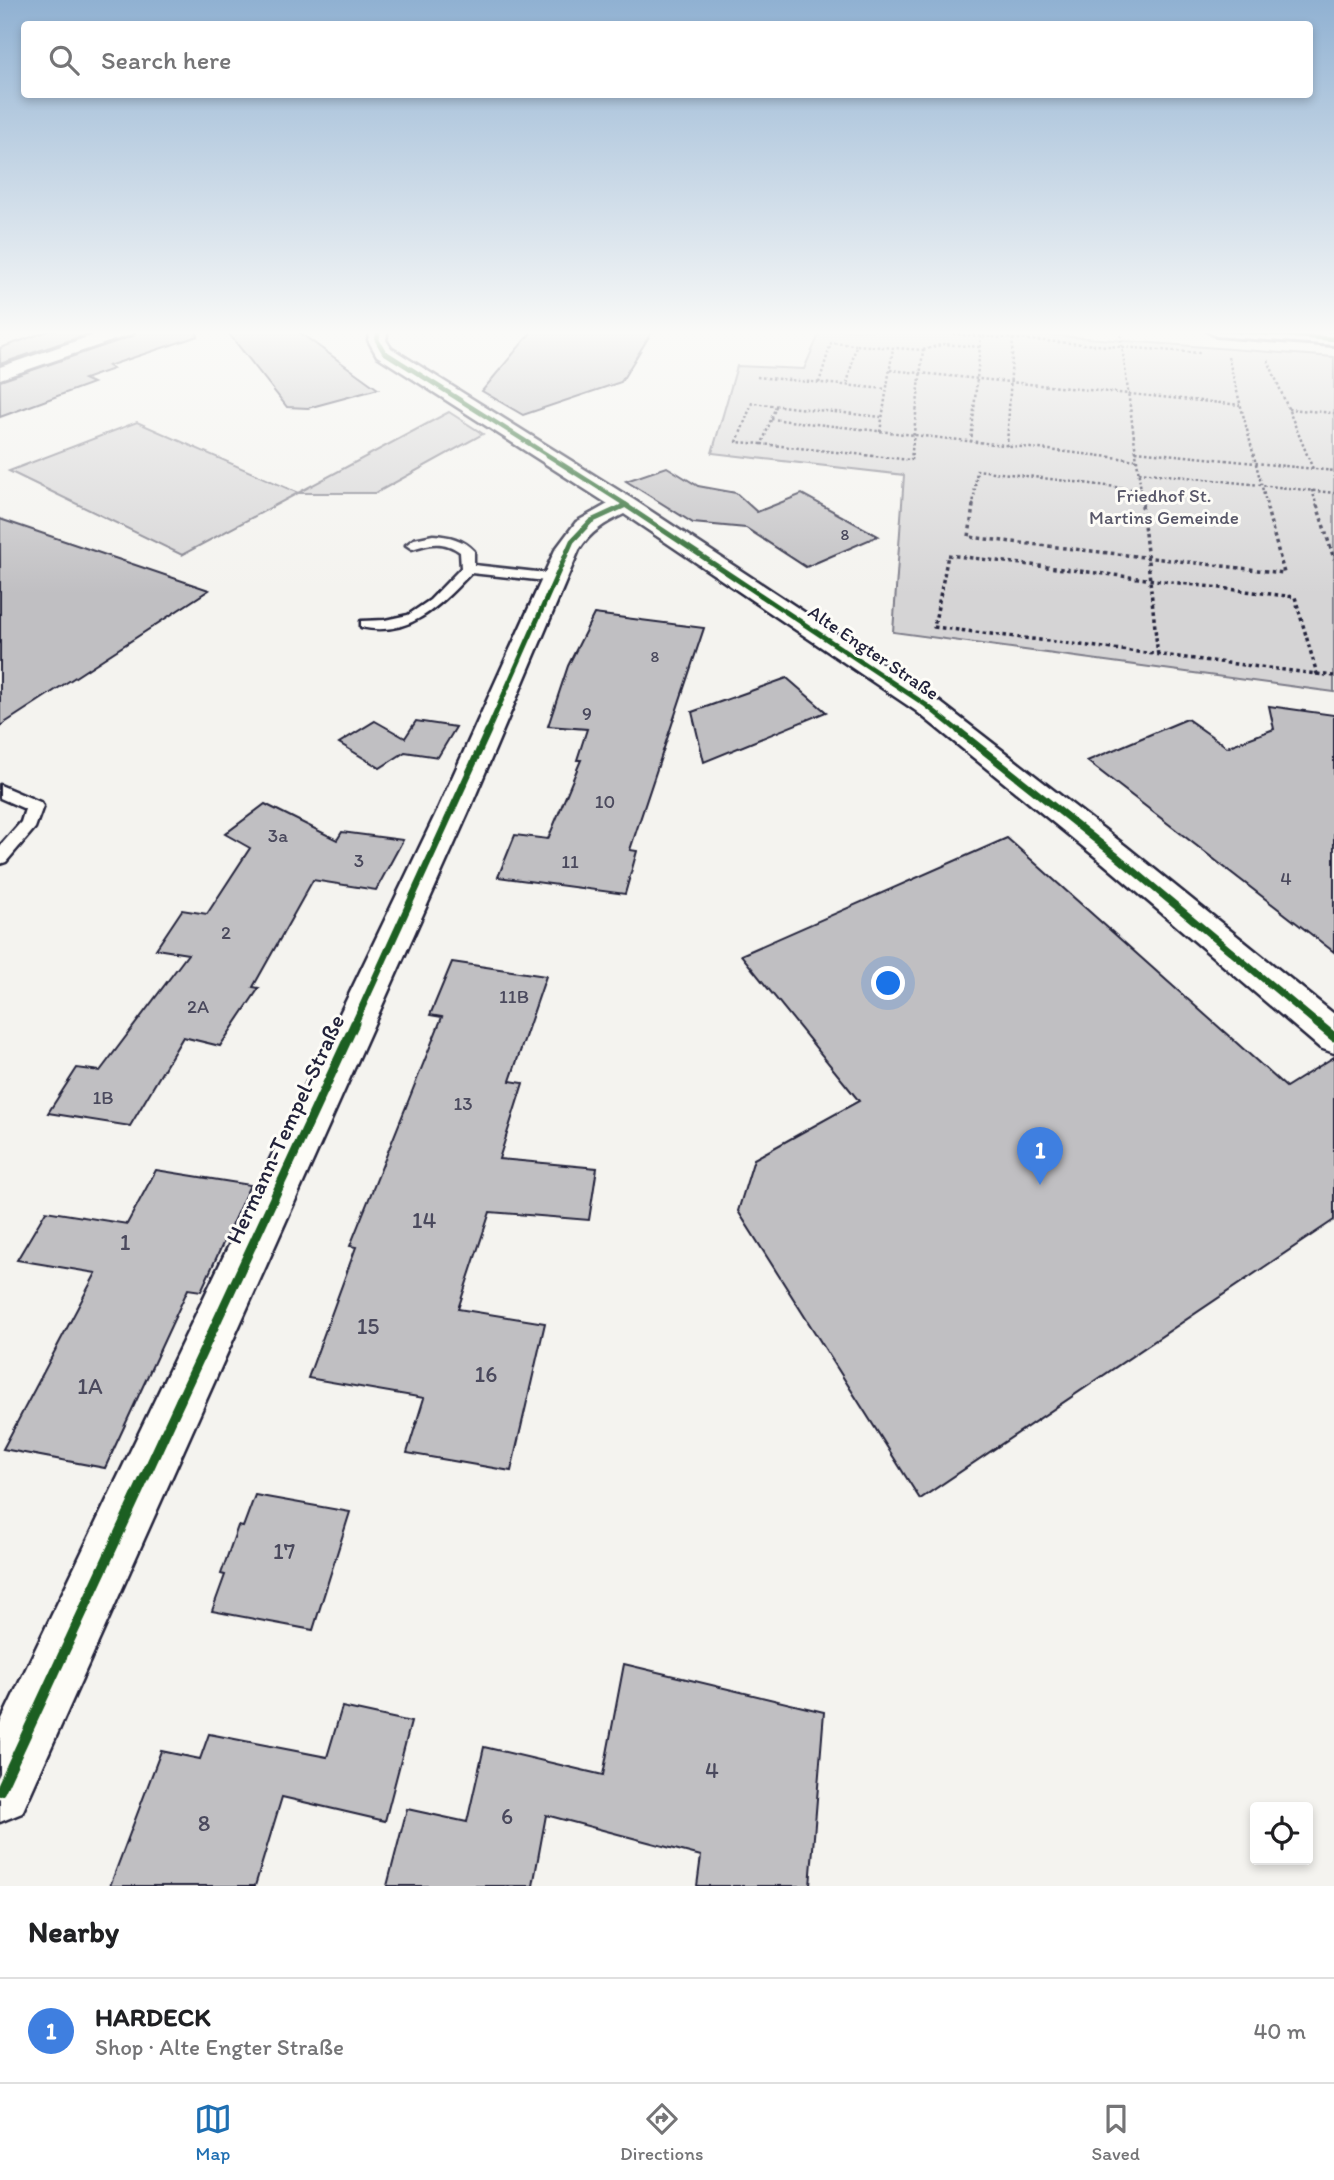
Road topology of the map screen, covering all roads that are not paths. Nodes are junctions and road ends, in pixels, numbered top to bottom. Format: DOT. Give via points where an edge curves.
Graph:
graph roads {
  1 [pos="488,418"];
  2 [pos="626,505"];
  3 [pos="412,545"];
  4 [pos="468,568"];
  5 [pos="555,578"];
  6 [pos="366,624"];
  7 [pos="0,790"];
  8 [pos="0,858"];
  9 [pos="1334,1037"];
  10 [pos="0,1791"];
  1 -- 2 [label="street, Alte Engter Straße"];
  2 -- 5 [label="street, Hermann-Tempel-Straße" via="602,514 575,534"];
  2 -- 9 [label="street, Alte Engter Straße" via="926,705"];
  3 -- 4 [label="lane" via="438,538 456,543 467,551"];
  4 -- 5 [label="lane"];
  4 -- 6 [label="lane" via="414,619"];
  5 -- 10 [label="street, Hermann-Tempel-Straße" via="453,811"];
  7 -- 8 [label="lane" via="34,806 29,824"];
}
